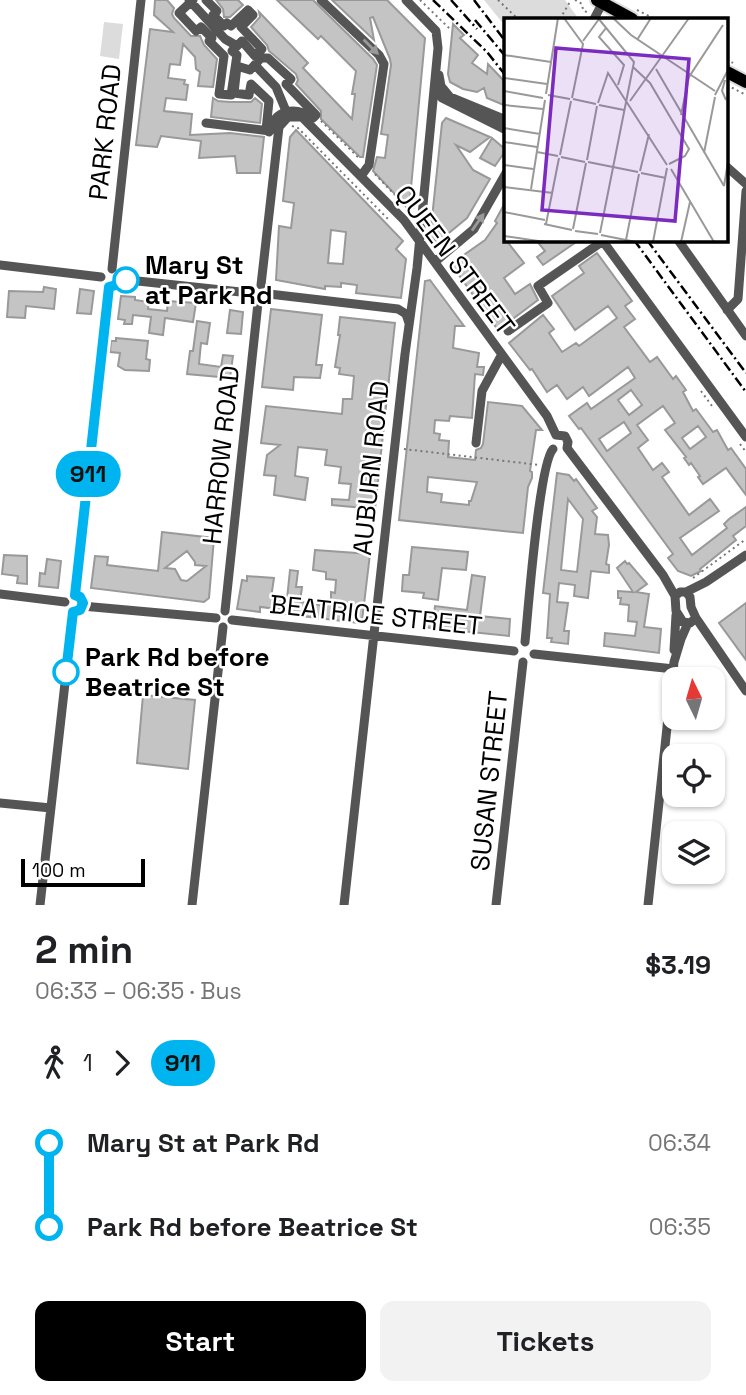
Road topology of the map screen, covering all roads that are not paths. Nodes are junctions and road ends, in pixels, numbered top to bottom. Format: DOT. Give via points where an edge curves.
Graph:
graph roads {
  1 [pos="141,0"];
  2 [pos="206,0"];
  3 [pos="321,0"];
  4 [pos="406,0"];
  5 [pos="190,1"];
  6 [pos="601,1"];
  7 [pos="594,18"];
  8 [pos="630,18"];
  9 [pos="237,46"];
  10 [pos="437,60"];
  11 [pos="255,65"];
  12 [pos="728,73"];
  13 [pos="236,74"];
  14 [pos="267,78"];
  15 [pos="746,82"];
  16 [pos="434,88"];
  17 [pos="446,101"];
  18 [pos="433,109"];
  19 [pos="286,111"];
  20 [pos="312,118"];
  21 [pos="504,119"];
  22 [pos="206,122"];
  23 [pos="504,129"];
  24 [pos="270,131"];
  25 [pos="728,168"];
  26 [pos="361,176"];
  27 [pos="504,176"];
  28 [pos="746,184"];
  29 [pos="746,191"];
  30 [pos="407,215"];
  31 [pos="423,217"];
  32 [pos="420,242"];
  33 [pos="601,242"];
  34 [pos="603,242"];
  35 [pos="679,242"];
  36 [pos="436,261"];
  37 [pos="0,265"];
  38 [pos="112,269"];
  39 [pos="101,276"];
  40 [pos="119,279"];
  41 [pos="261,285"];
  42 [pos="109,287"];
  43 [pos="250,293"];
  44 [pos="269,294"];
  45 [pos="258,303"];
  46 [pos="727,310"];
  47 [pos="409,325"];
  48 [pos="508,331"];
  49 [pos="746,336"];
  50 [pos="501,356"];
  51 [pos="556,435"];
  52 [pos="746,437"];
  53 [pos="476,443"];
  54 [pos="567,448"];
  55 [pos="553,449"];
  56 [pos="746,555"];
  57 [pos="683,593"];
  58 [pos="0,594"];
  59 [pos="75,595"];
  60 [pos="65,602"];
  61 [pos="82,606"];
  62 [pos="225,611"];
  63 [pos="676,611"];
  64 [pos="73,612"];
  65 [pos="216,618"];
  66 [pos="233,620"];
  67 [pos="692,622"];
  68 [pos="223,627"];
  69 [pos="374,635"];
  70 [pos="525,642"];
  71 [pos="514,651"];
  72 [pos="534,654"];
  73 [pos="523,662"];
  74 [pos="674,665"];
  75 [pos="746,691"];
  76 [pos="0,803"];
  77 [pos="51,808"];
  78 [pos="40,905"];
  79 [pos="192,905"];
  80 [pos="344,905"];
  81 [pos="496,905"];
  82 [pos="648,905"];
  1 -- 38 [label="street, PARK ROAD"];
  2 -- 9 [label="street" via="224,26 248,10 253,15 241,27 262,49 255,56 242,41"];
  3 -- 26 [label="street, one-way" via="384,64 369,165"];
  4 -- 10 [label="street, AUBURN ROAD" via="438,35"];
  5 -- 9 [label="street"];
  5 -- 9 [label="street" via="179,13 196,30 201,27 224,56 219,94 231,95 237,55 232,51"];
  6 -- 7 [label="street"];
  6 -- 8 [label="main road"];
  10 -- 16 [label="street, AUBURN ROAD"];
  10 -- 21 [label="street" via="444,93"];
  11 -- 13 [label="street" via="250,70 237,66"];
  11 -- 14 [label="street"];
  11 -- 20 [label="street, QUEEN STREET" via="268,58 291,79 286,84"];
  12 -- 15 [label="main road"];
  13 -- 14 [label="street"];
  13 -- 24 [label="street" via="234,93 249,95 251,84 269,100"];
  14 -- 19 [label="street"];
  16 -- 17 [label="street"];
  16 -- 18 [label="street, AUBURN ROAD"];
  17 -- 18 [label="street"];
  17 -- 23 [label="street"];
  18 -- 31 [label="street, AUBURN ROAD"];
  19 -- 20 [label="street" via="298,110"];
  19 -- 24 [label="street" via="276,117"];
  20 -- 24 [label="street" via="288,117"];
  20 -- 26 [label="street, QUEEN STREET"];
  22 -- 24 [label="street"];
  24 -- 41 [label="street"];
  25 -- 28 [label="street"];
  26 -- 30 [label="street, QUEEN STREET"];
  36 -- 27 [label="street, one-way" via="474,229"];
  29 -- 46 [label="street" via="737,299"];
  30 -- 31 [label="street" via="415,222"];
  30 -- 32 [label="street, QUEEN STREET"];
  31 -- 32 [label="street, AUBURN ROAD"];
  32 -- 36 [label="street, QUEEN STREET"];
  32 -- 47 [label="street, AUBURN ROAD"];
  33 -- 48 [label="street" via="538,286 548,303"];
  34 -- 52 [label="street"];
  35 -- 46 [label="street"];
  36 -- 50 [label="street, QUEEN STREET"];
  37 -- 39 [label="street"];
  38 -- 39 [label="street"];
  38 -- 40 [label="street"];
  39 -- 42 [label="street"];
  40 -- 42 [label="street"];
  40 -- 43 [label="street"];
  41 -- 43 [label="street"];
  41 -- 44 [label="street"];
  42 -- 59 [label="street"];
  43 -- 45 [label="street"];
  44 -- 45 [label="street" via="266,301"];
  44 -- 47 [label="street" via="398,309 406,314"];
  45 -- 62 [label="street, HARROW ROAD"];
  46 -- 49 [label="street"];
  47 -- 69 [label="street, AUBURN ROAD"];
  50 -- 51 [label="street, QUEEN STREET"];
  50 -- 53 [label="street" via="482,391"];
  51 -- 54 [label="street" via="565,436"];
  51 -- 55 [label="street" via="551,441"];
  54 -- 55 [label="street"];
  54 -- 57 [label="street" via="663,575"];
  55 -- 70 [label="street" via="545,466"];
  56 -- 57 [label="street"];
  57 -- 63 [label="street"];
  57 -- 67 [label="street"];
  58 -- 60 [label="street"];
  59 -- 60 [label="street"];
  59 -- 61 [label="street"];
  60 -- 64 [label="street"];
  61 -- 64 [label="street"];
  61 -- 65 [label="street"];
  62 -- 65 [label="street"];
  62 -- 66 [label="street"];
  63 -- 67 [label="street" via="680,620"];
  63 -- 74 [label="street"];
  64 -- 77 [label="street"];
  65 -- 68 [label="street"];
  66 -- 68 [label="street"];
  66 -- 69 [label="street, BEATRICE STREET"];
  67 -- 74 [label="street" via="681,639"];
  67 -- 75 [label="street"];
  68 -- 79 [label="street"];
  69 -- 71 [label="street, BEATRICE STREET"];
  69 -- 80 [label="street, AUBURN ROAD"];
  70 -- 71 [label="street"];
  70 -- 72 [label="street"];
  71 -- 73 [label="street"];
  72 -- 73 [label="street"];
  72 -- 74 [label="street"];
  73 -- 81 [label="street, SUSAN STREET"];
  74 -- 82 [label="street"];
  76 -- 77 [label="street"];
  77 -- 78 [label="street"];
}
